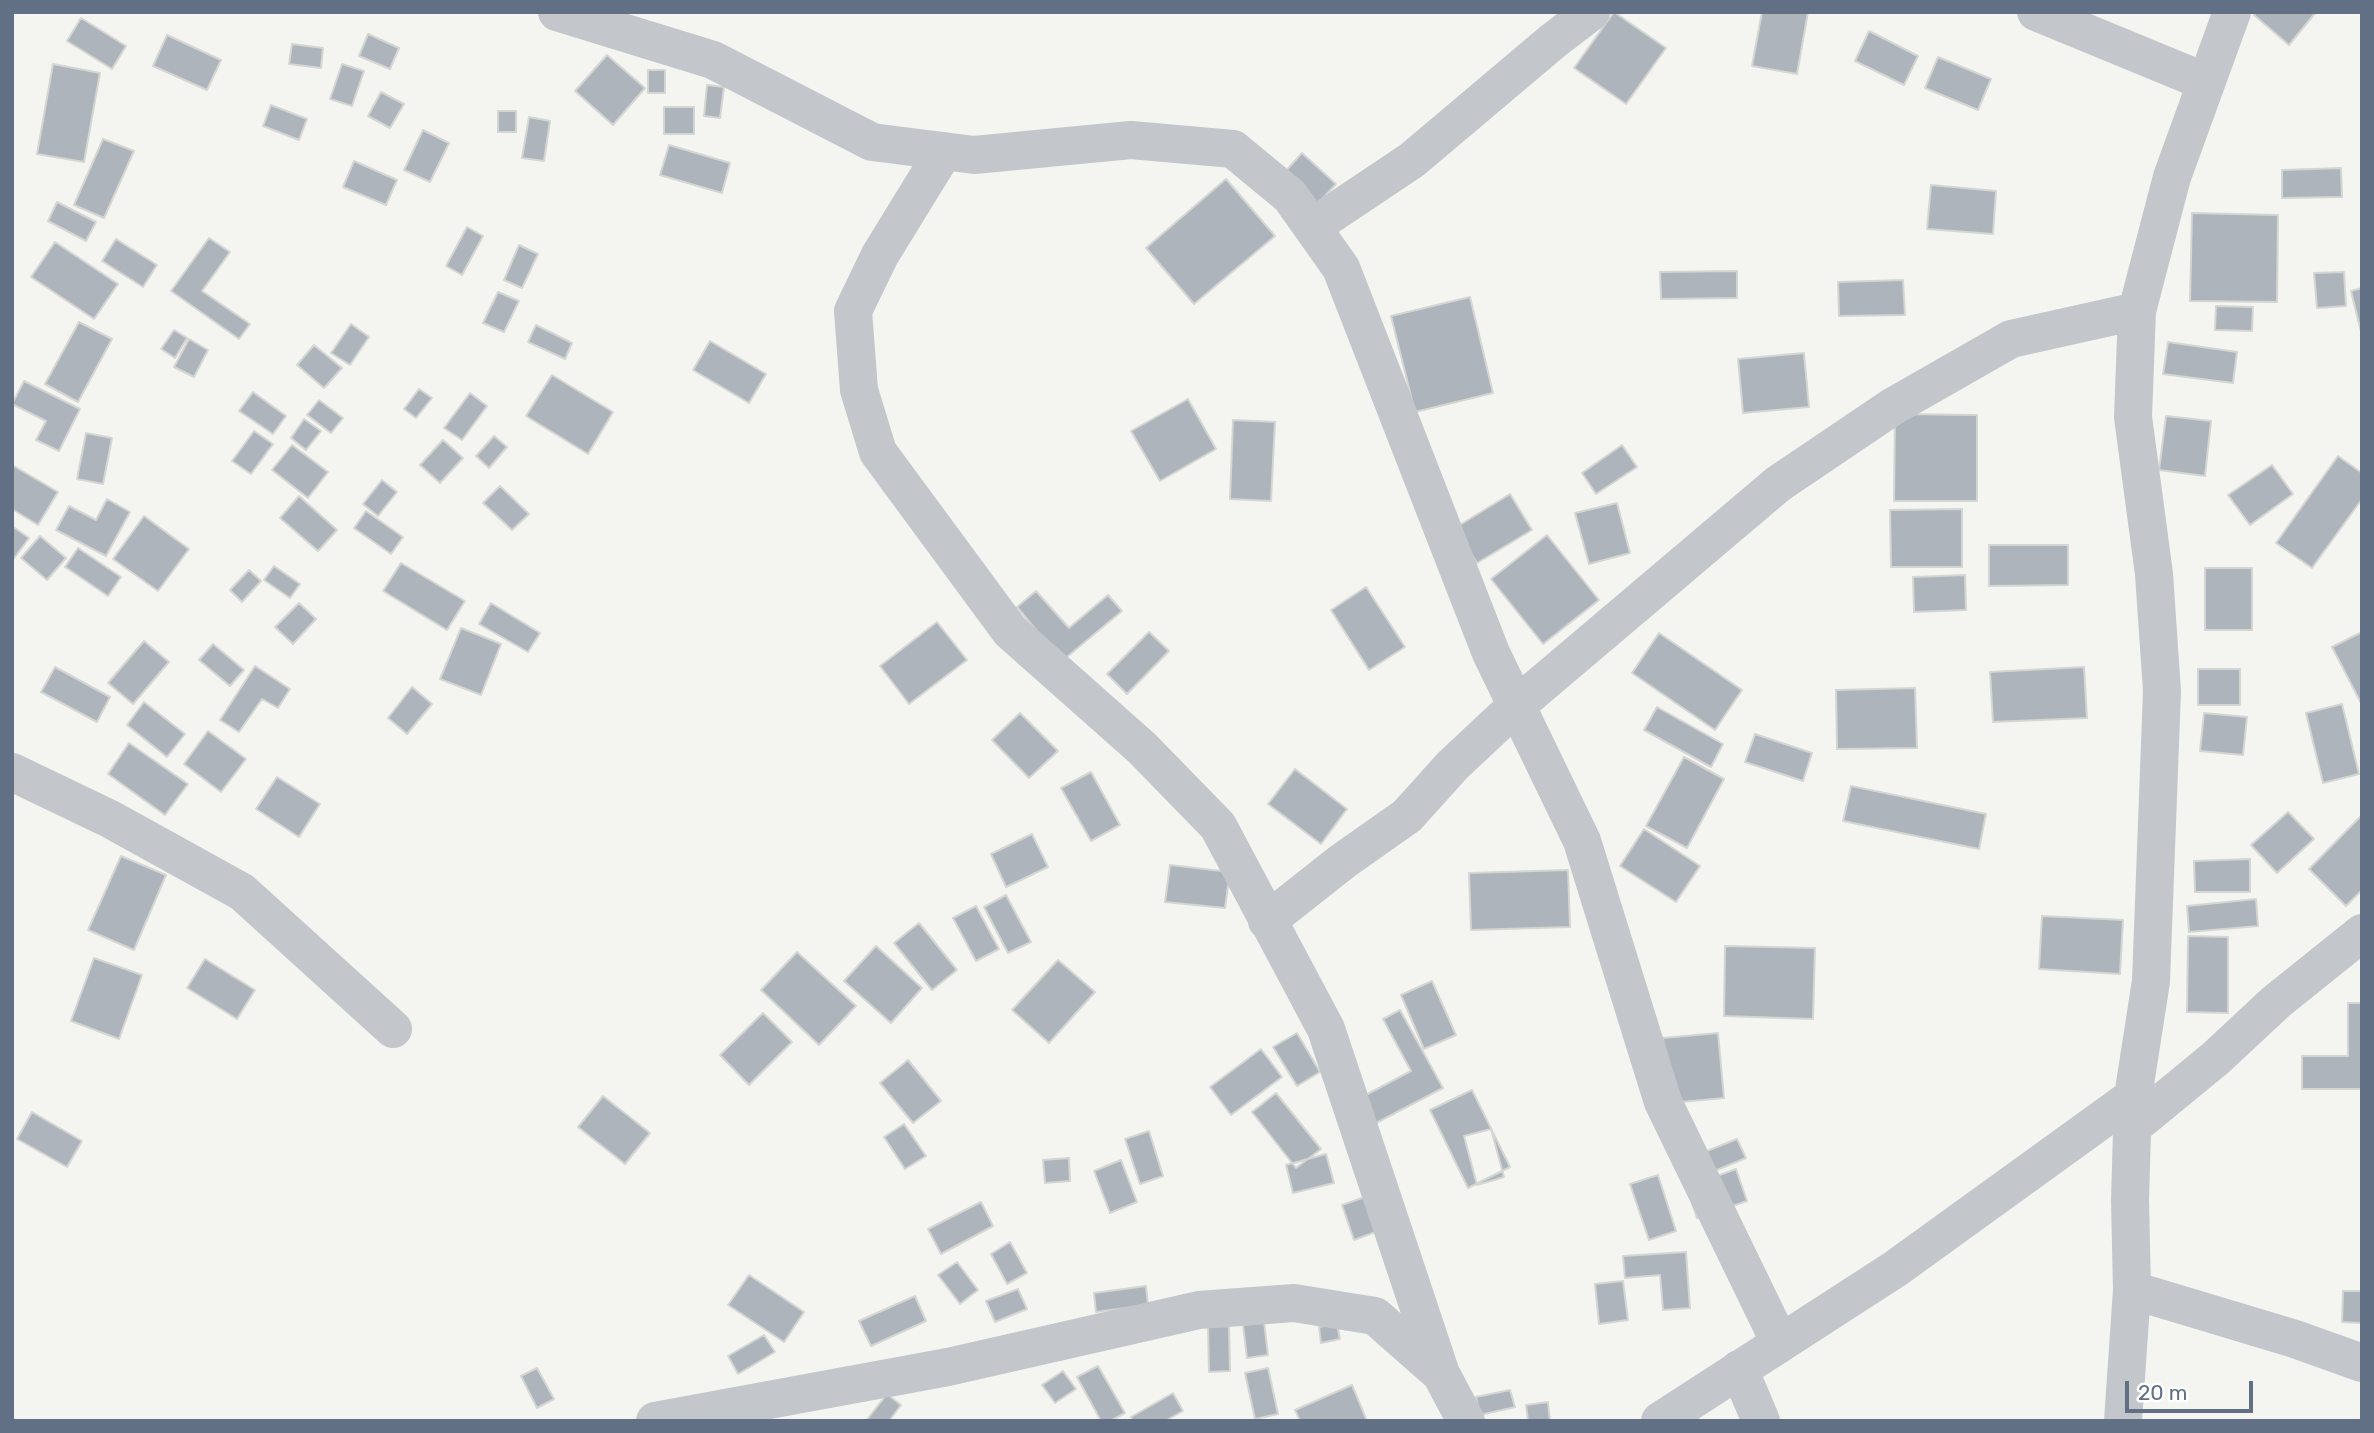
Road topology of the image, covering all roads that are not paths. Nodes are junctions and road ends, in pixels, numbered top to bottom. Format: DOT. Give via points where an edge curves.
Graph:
graph roads {
  1 [pos="558,12"];
  2 [pos="1591,12"];
  3 [pos="2036,12"];
  4 [pos="2232,12"];
  5 [pos="2207,82"];
  6 [pos="944,151"];
  7 [pos="1312,227"];
  8 [pos="2137,311"];
  9 [pos="1516,706"];
  10 [pos="12,772"];
  11 [pos="1267,921"];
  12 [pos="2362,933"];
  13 [pos="393,1029"];
  14 [pos="2133,1112"];
  15 [pos="2132,1290"];
  16 [pos="1780,1343"];
  17 [pos="2362,1363"];
  18 [pos="1739,1369"];
  19 [pos="1441,1374"];
  20 [pos="655,1421"];
  21 [pos="1466,1421"];
  22 [pos="1660,1421"];
  23 [pos="1761,1421"];
  24 [pos="2123,1421"];
  1 -- 6 [label="street" via="713,60 872,142"];
  2 -- 7 [label="street" via="1412,160"];
  3 -- 5 [label="street"];
  4 -- 5 [label="street"];
  5 -- 8 [label="street" via="2172,177"];
  6 -- 7 [label="street" via="974,155 1131,140 1233,149 1290,196"];
  6 -- 11 [label="street" via="880,255 853,311 859,390 878,452 1010,631 1142,748 1218,826"];
  7 -- 9 [label="street" via="1341,268 1491,653"];
  8 -- 9 [label="street" via="2011,340 1892,407 1778,484"];
  8 -- 14 [label="street" via="2133,417 2154,575 2162,691 2151,981"];
  9 -- 11 [label="street" via="1452,765 1407,816"];
  9 -- 16 [label="street" via="1582,841 1663,1102"];
  10 -- 13 [label="street" via="110,819 242,892"];
  11 -- 19 [label="street" via="1326,1029"];
  12 -- 14 [label="street" via="2276,1002 2216,1058"];
  14 -- 15 [label="street"];
  14 -- 16 [label="street"];
  15 -- 17 [label="street"];
  15 -- 24 [label="street"];
  16 -- 18 [label="street"];
  18 -- 22 [label="street"];
  18 -- 23 [label="street"];
  19 -- 20 [label="street" via="1375,1316 1294,1303 1199,1310 947,1367"];
  19 -- 21 [label="street"];
}
